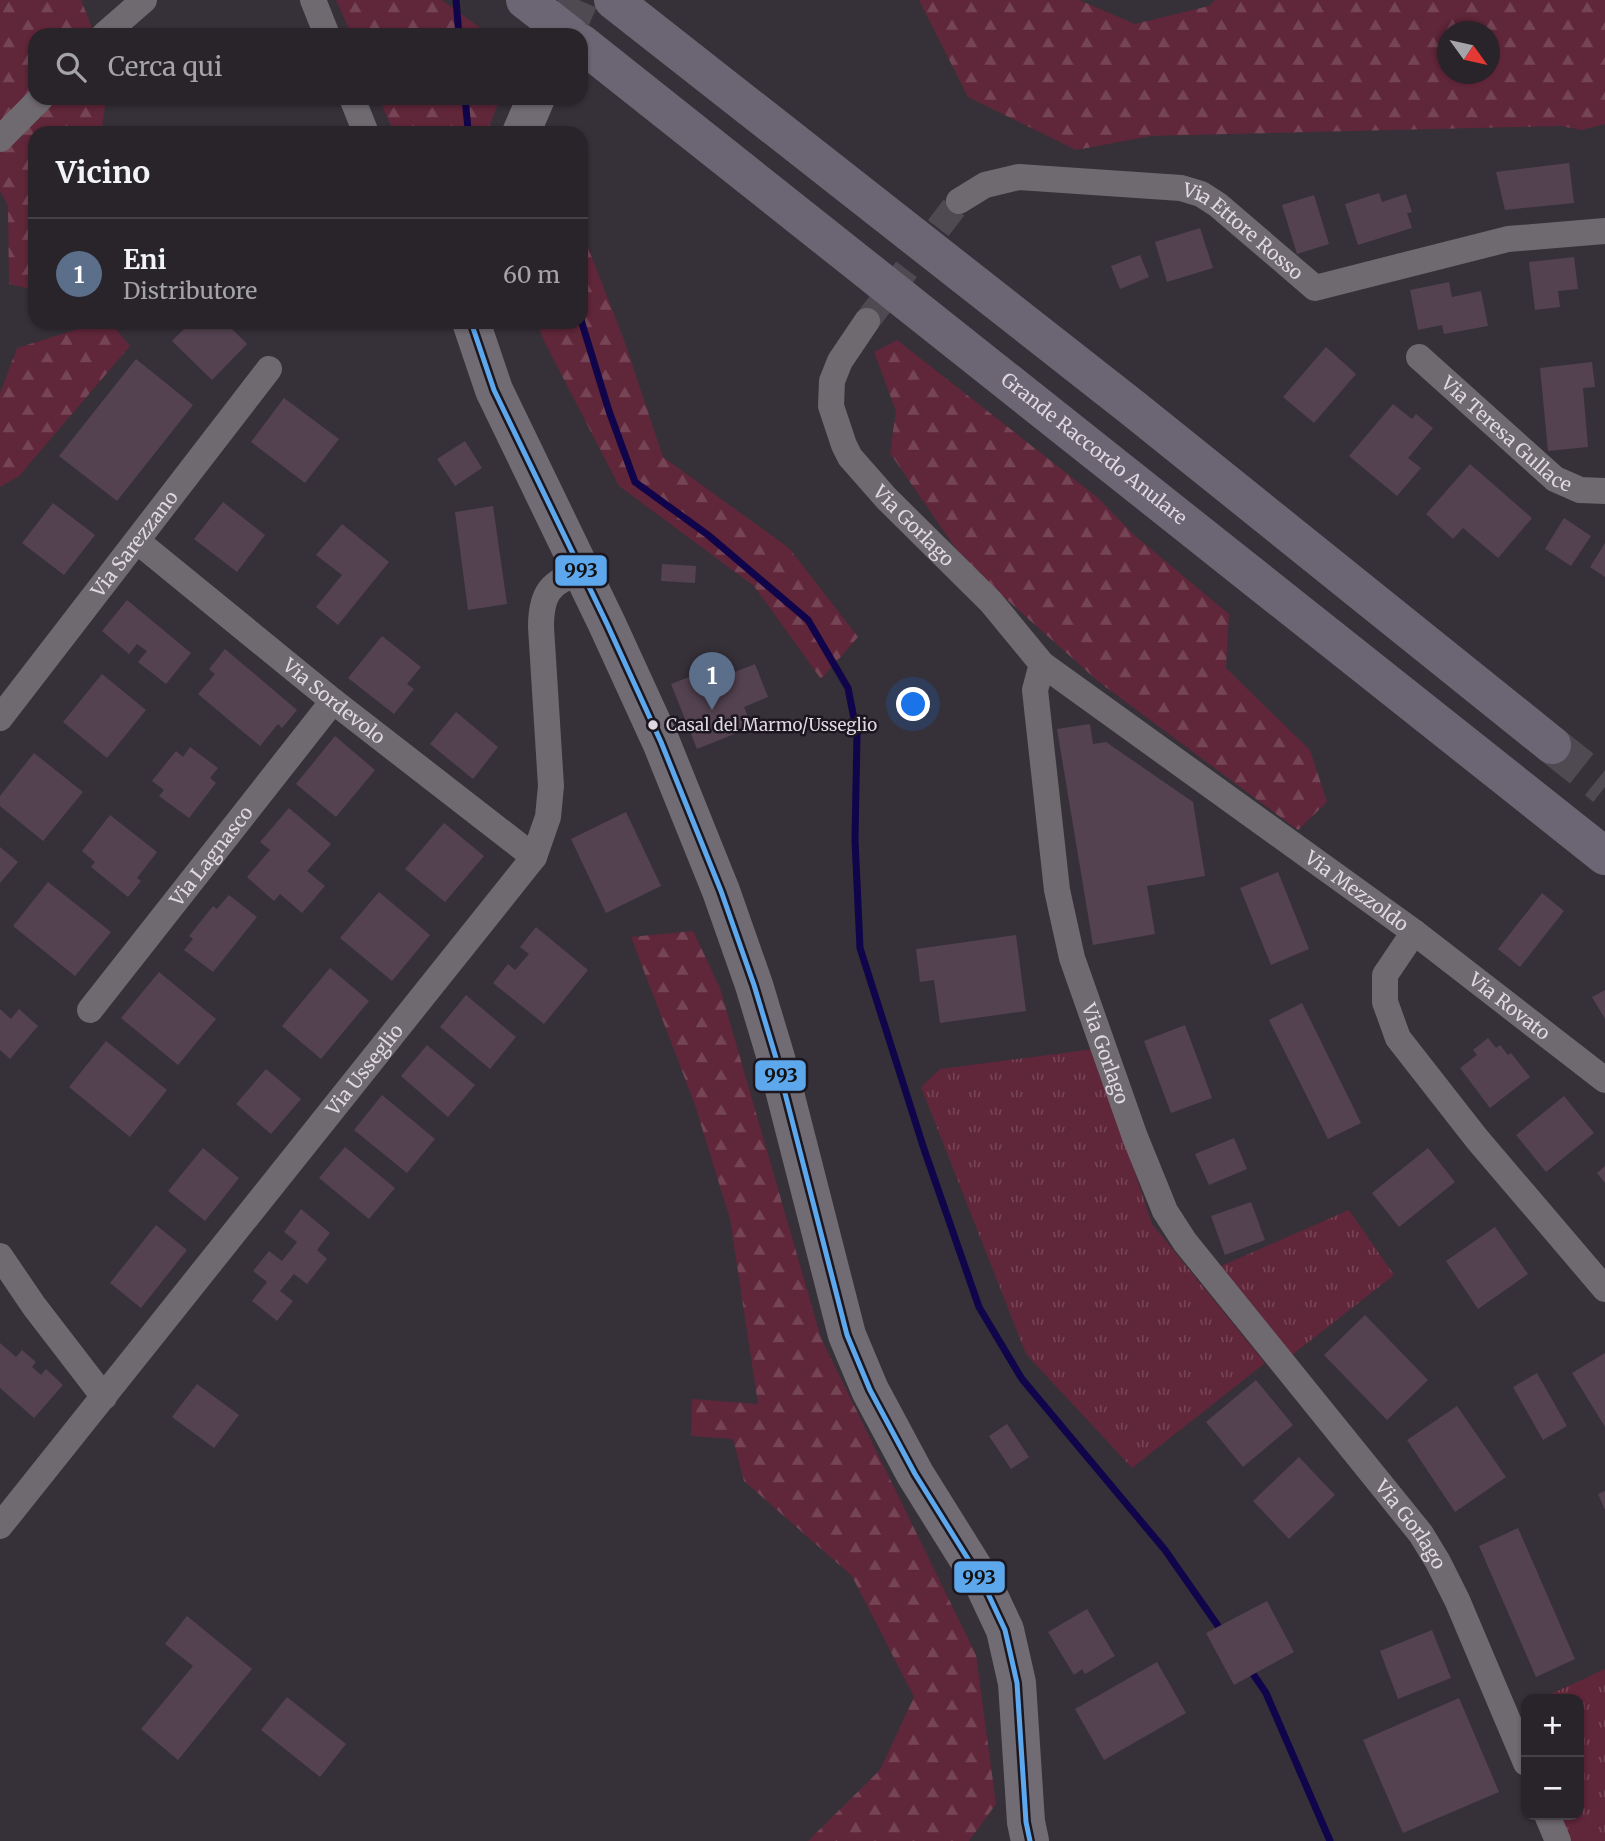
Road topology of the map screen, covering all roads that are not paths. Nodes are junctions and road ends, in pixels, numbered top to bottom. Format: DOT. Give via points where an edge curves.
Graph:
graph roads {
  1 [pos="144,0"];
  2 [pos="313,0"];
  3 [pos="525,0"];
  4 [pos="613,0"];
  5 [pos="112,28"];
  6 [pos="324,28"];
  7 [pos="561,28"];
  8 [pos="588,49"];
  9 [pos="34,105"];
  10 [pos="355,105"];
  11 [pos="533,105"];
  12 [pos="363,126"];
  13 [pos="524,126"];
  14 [pos="0,139"];
  15 [pos="959,201"];
  16 [pos="1605,231"];
  17 [pos="867,321"];
  18 [pos="473,329"];
  19 [pos="1419,357"];
  20 [pos="269,369"];
  21 [pos="1605,491"];
  22 [pos="137,541"];
  23 [pos="583,570"];
  24 [pos="1042,664"];
  25 [pos="333,701"];
  26 [pos="0,718"];
  27 [pos="1552,746"];
  28 [pos="1605,856"];
  29 [pos="534,857"];
  30 [pos="1414,932"];
  31 [pos="90,1010"];
  32 [pos="1605,1080"];
  33 [pos="0,1256"];
  34 [pos="1605,1289"];
  35 [pos="104,1397"];
  36 [pos="0,1526"];
  37 [pos="1523,1757"];
  38 [pos="1549,1820"];
  39 [pos="1030,1841"];
  40 [pos="1558,1841"];
  1 -- 5 [label="street"];
  2 -- 6 [label="street"];
  3 -- 7 [label="highway"];
  4 -- 27 [label="highway" via="1094,377"];
  8 -- 28 [label="highway, Grande Raccordo Anulare" via="835,240"];
  9 -- 14 [label="street"];
  10 -- 12 [label="street"];
  11 -- 13 [label="main road"];
  15 -- 16 [label="street, Via Ettore Rosso" via="985,185 1019,177 1181,188 1218,205 1315,288 1508,239"];
  17 -- 24 [label="street, Via Gorlago" via="832,381 831,406 850,457 991,602"];
  18 -- 23 [label="main road" via="494,390"];
  19 -- 21 [label="street, Via Teresa Gullace" via="1555,479 1580,490"];
  20 -- 22 [label="street, Via Sarezzano"];
  22 -- 25 [label="street, Via Sordevolo"];
  22 -- 26 [label="street, Via Sarezzano"];
  23 -- 29 [label="street, Via Usseglio" via="558,581 542,603 551,786 545,831"];
  23 -- 39 [label="main road" via="689,810 750,973 861,1370 897,1442 983,1583 1005,1630 1017,1684"];
  24 -- 30 [label="street, Via Mezzoldo"];
  24 -- 37 [label="street, Via Gorlago" via="1035,690 1057,890 1072,958 1165,1211 1425,1540 1457,1600"];
  25 -- 29 [label="street, Via Sordevolo"];
  25 -- 31 [label="street, Via Lagnasco"];
  29 -- 35 [label="street, Via Usseglio"];
  30 -- 32 [label="street, Via Rovato"];
  30 -- 34 [label="street, Via Mezzoldo" via="1385,975 1385,1003 1398,1038"];
  33 -- 35 [label="street"];
  35 -- 36 [label="street, Via Usseglio"];
  38 -- 40 [label="street"];
}
